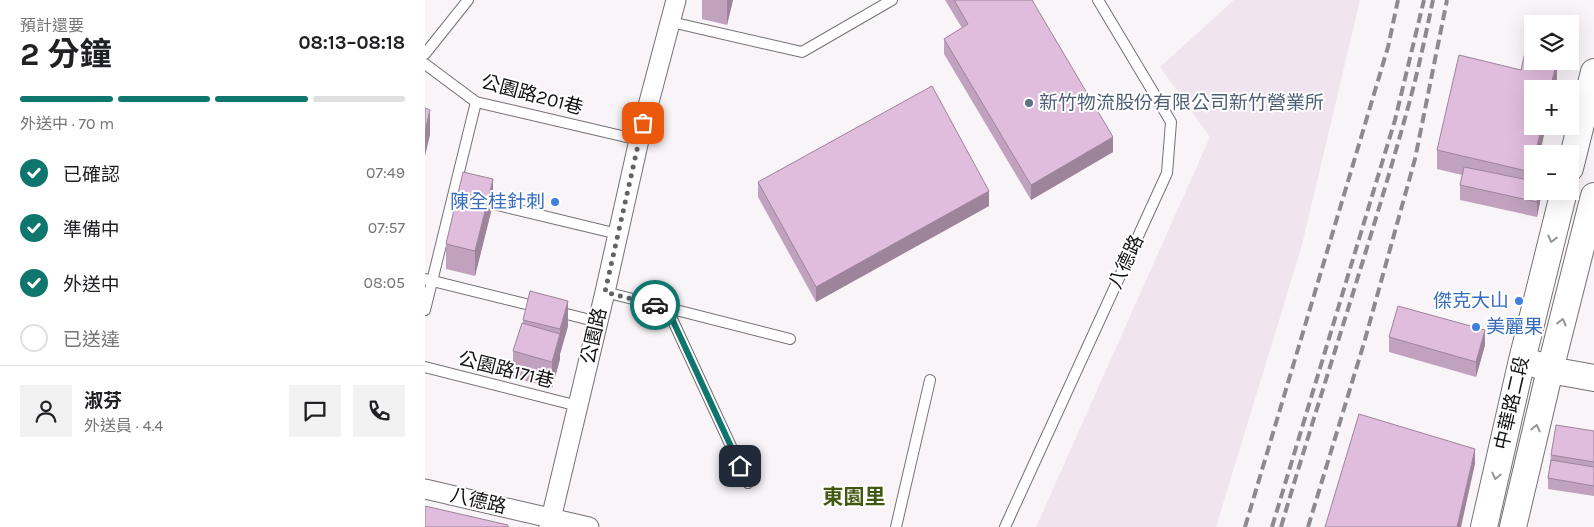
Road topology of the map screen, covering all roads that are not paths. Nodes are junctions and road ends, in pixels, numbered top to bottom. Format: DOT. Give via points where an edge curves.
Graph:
graph roads {
  1 [pos="468,0"];
  2 [pos="676,0"];
  3 [pos="891,0"];
  4 [pos="1097,0"];
  5 [pos="671,22"];
  6 [pos="425,54"];
  7 [pos="425,64"];
  8 [pos="1594,72"];
  9 [pos="476,102"];
  10 [pos="639,140"];
  11 [pos="1576,145"];
  12 [pos="1594,196"];
  13 [pos="463,197"];
  14 [pos="1562,200"];
  15 [pos="618,234"];
  16 [pos="429,280"];
  17 [pos="605,292"];
  18 [pos="667,308"];
  19 [pos="425,310"];
  20 [pos="597,322"];
  21 [pos="789,338"];
  22 [pos="1522,360"];
  23 [pos="425,367"];
  24 [pos="1550,370"];
  25 [pos="1594,378"];
  26 [pos="930,380"];
  27 [pos="578,406"];
  28 [pos="748,483"];
  29 [pos="425,489"];
  30 [pos="550,522"];
  31 [pos="589,527"];
  32 [pos="897,527"];
  33 [pos="1005,527"];
  34 [pos="1484,527"];
  35 [pos="1513,527"];
  1 -- 6 [label="lane"];
  2 -- 5 [label="street, 公園路"];
  3 -- 5 [label="lane" via="802,52"];
  4 -- 33 [label="lane, 八德路" via="1171,122 1167,173"];
  5 -- 10 [label="street, 公園路"];
  7 -- 9 [label="lane, 公園路201巷"];
  8 -- 11 [label="street"];
  9 -- 10 [label="lane, 公園路201巷"];
  9 -- 13 [label="lane"];
  10 -- 15 [label="street, 公園路"];
  24 -- 12 [label="street, 中華路二段, one-way"];
  13 -- 15 [label="lane"];
  13 -- 16 [label="lane"];
  14 -- 22 [label="street, 中華路二段, one-way"];
  15 -- 17 [label="street, 公園路"];
  16 -- 19 [label="lane"];
  16 -- 20 [label="lane"];
  17 -- 18 [label="lane"];
  17 -- 20 [label="street, 公園路"];
  18 -- 21 [label="lane"];
  18 -- 28 [label="lane"];
  20 -- 27 [label="street, 公園路"];
  22 -- 24 [label="street"];
  22 -- 34 [label="street, 中華路二段, one-way"];
  23 -- 27 [label="lane, 公園路171巷"];
  24 -- 25 [label="street"];
  35 -- 24 [label="street, 中華路二段, one-way"];
  26 -- 32 [label="lane"];
  27 -- 30 [label="street, 公園路"];
  29 -- 30 [label="street, 八德路"];
  30 -- 31 [label="street, 八德路"];
}
